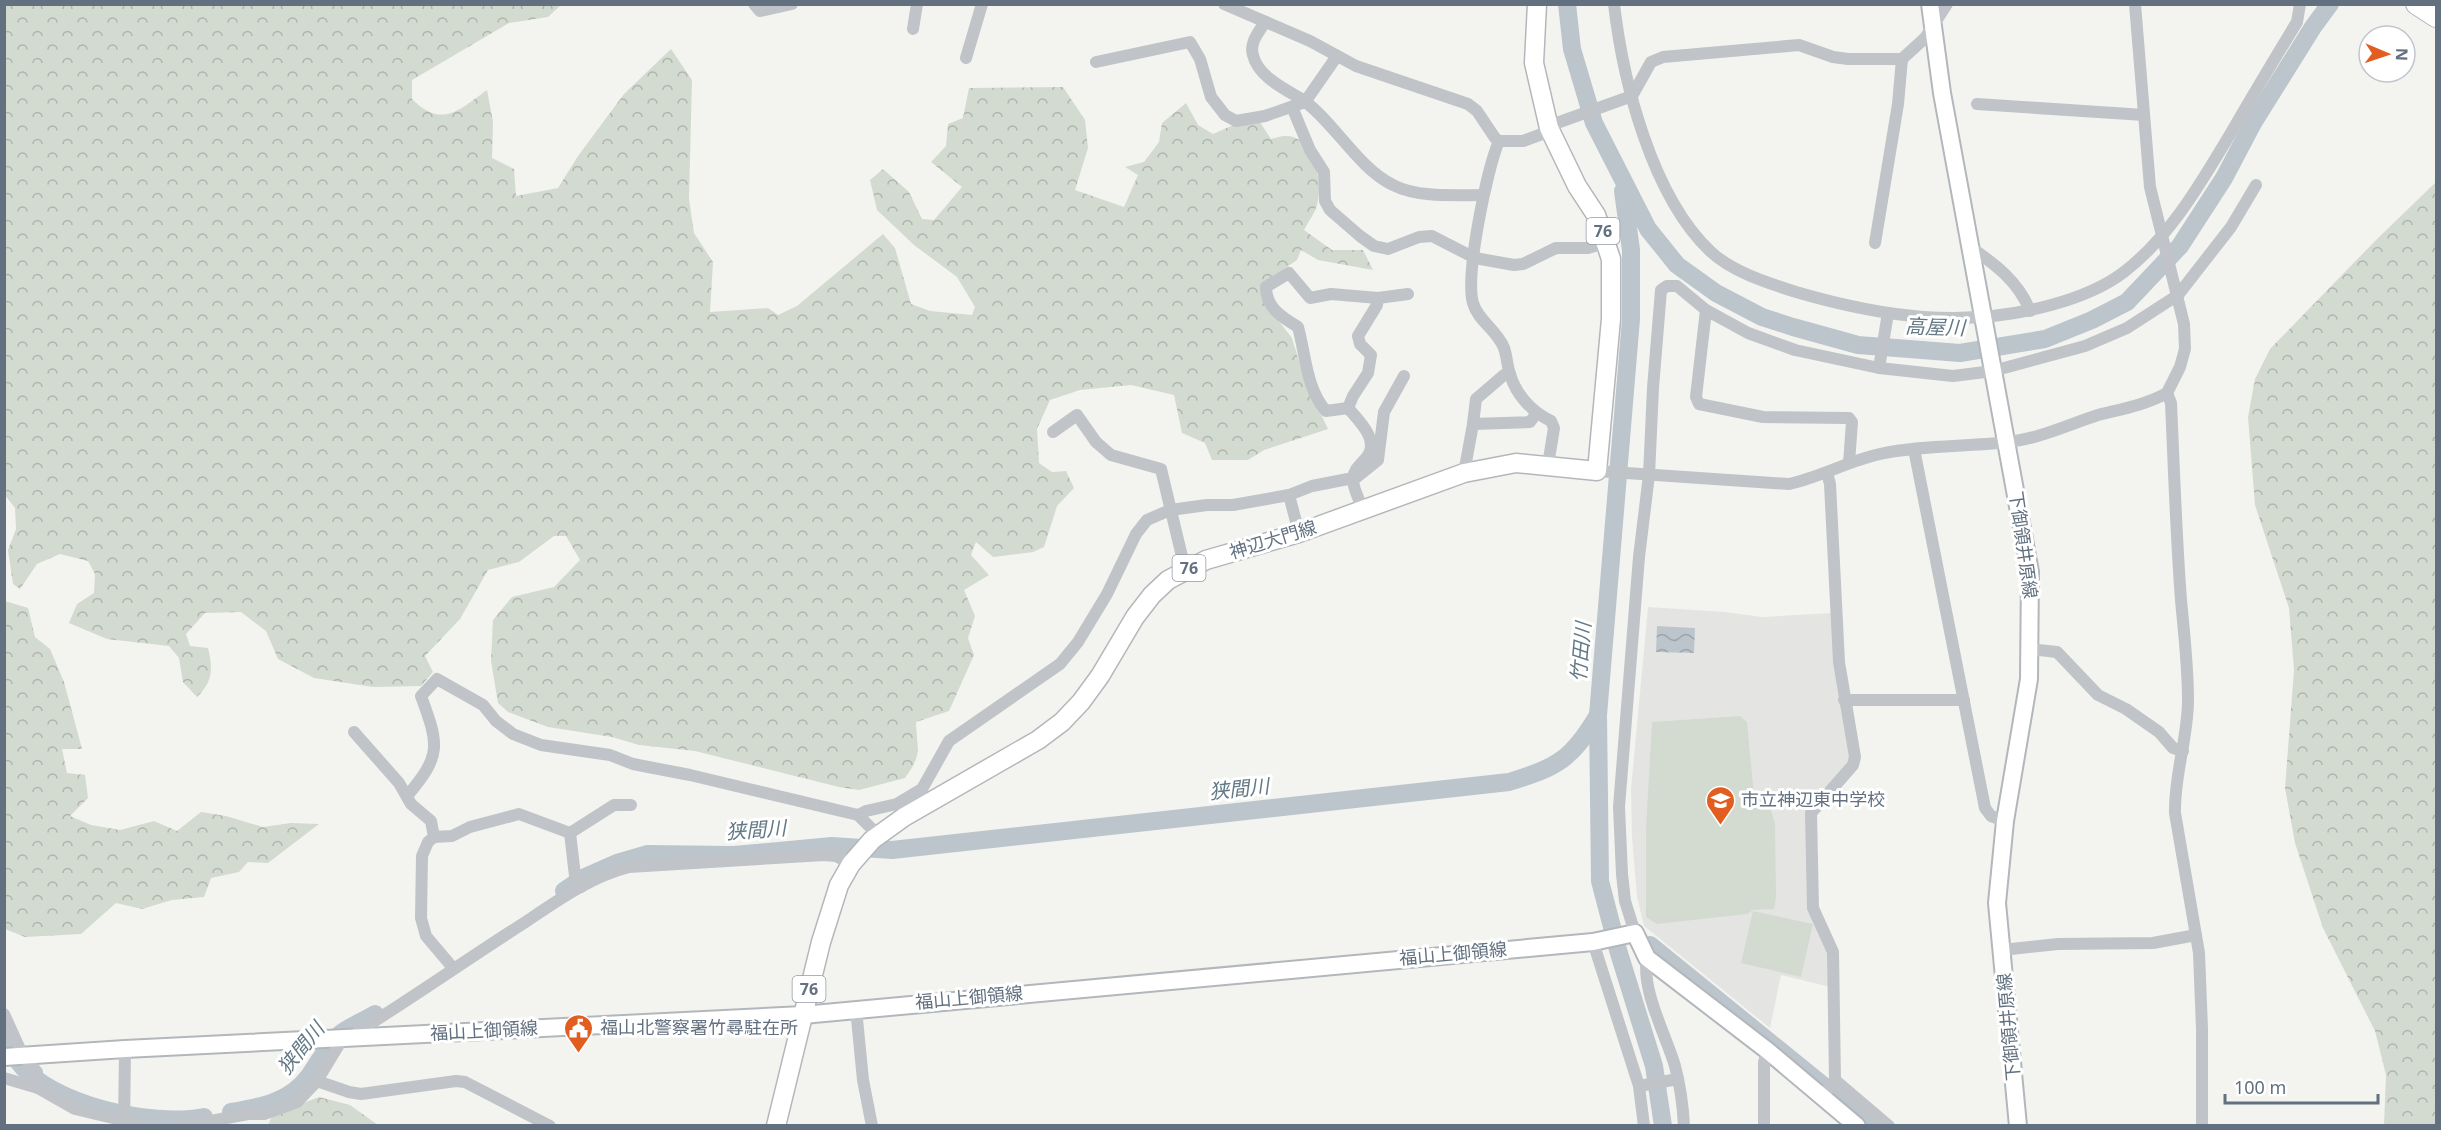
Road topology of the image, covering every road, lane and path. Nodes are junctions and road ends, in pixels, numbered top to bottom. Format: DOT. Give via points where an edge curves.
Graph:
graph roads {
  1 [pos="754,4"];
  2 [pos="792,4"];
  3 [pos="917,4"];
  4 [pos="982,4"];
  5 [pos="1224,4"];
  6 [pos="1537,4"];
  7 [pos="1614,4"];
  8 [pos="1930,4"];
  9 [pos="1947,4"];
  10 [pos="2136,4"];
  11 [pos="2300,4"];
  12 [pos="2416,4"];
  13 [pos="2436,17"];
  14 [pos="1265,22"];
  15 [pos="1932,27"];
  16 [pos="913,29"];
  17 [pos="1337,57"];
  18 [pos="966,58"];
  19 [pos="1902,59"];
  20 [pos="1096,62"];
  21 [pos="1630,96"];
  22 [pos="1305,102"];
  23 [pos="1977,104"];
  24 [pos="1292,107"];
  25 [pos="2144,115"];
  26 [pos="1551,126"];
  27 [pos="1499,141"];
  28 [pos="2256,185"];
  29 [pos="1483,195"];
  30 [pos="2162,236"];
  31 [pos="1607,242"];
  32 [pos="1875,243"];
  33 [pos="1970,247"];
  34 [pos="1474,258"];
  35 [pos="2177,292"];
  36 [pos="1408,294"];
  37 [pos="1378,298"];
  38 [pos="1706,310"];
  39 [pos="2030,311"];
  40 [pos="1888,317"];
  41 [pos="1984,321"];
  42 [pos="1880,366"];
  43 [pos="1993,369"];
  44 [pos="1510,374"];
  45 [pos="1404,376"];
  46 [pos="2167,393"];
  47 [pos="1348,408"];
  48 [pos="1536,414"];
  49 [pos="1473,424"];
  50 [pos="1053,432"];
  51 [pos="2007,442"];
  52 [pos="1914,449"];
  53 [pos="1849,463"];
  54 [pos="1548,465"];
  55 [pos="1600,471"];
  56 [pos="1464,472"];
  57 [pos="1827,473"];
  58 [pos="1647,475"];
  59 [pos="1353,480"];
  60 [pos="1289,495"];
  61 [pos="1170,510"];
  62 [pos="1363,510"];
  63 [pos="1299,533"];
  64 [pos="1185,569"];
  65 [pos="2030,649"];
  66 [pos="1844,700"];
  67 [pos="1964,700"];
  68 [pos="354,732"];
  69 [pos="2183,751"];
  70 [pos="407,796"];
  71 [pos="631,805"];
  72 [pos="858,815"];
  73 [pos="2005,821"];
  74 [pos="570,834"];
  75 [pos="434,837"];
  76 [pos="875,837"];
  77 [pos="854,861"];
  78 [pos="578,882"];
  79 [pos="1632,933"];
  80 [pos="2196,935"];
  81 [pos="1595,941"];
  82 [pos="2002,950"];
  83 [pos="1647,958"];
  84 [pos="450,964"];
  85 [pos="856,1009"];
  86 [pos="4,1014"];
  87 [pos="803,1015"];
  88 [pos="343,1038"];
  89 [pos="125,1049"];
  90 [pos="1768,1051"];
  91 [pos="15,1057"];
  92 [pos="4,1078"];
  93 [pos="1676,1079"];
  94 [pos="317,1081"];
  95 [pos="1834,1081"];
  96 [pos="37,1082"];
  97 [pos="1641,1086"];
  98 [pos="1823,1095"];
  99 [pos="124,1119"];
  100 [pos="147,1125"];
  101 [pos="184,1125"];
  102 [pos="550,1125"];
  103 [pos="776,1125"];
  104 [pos="872,1125"];
  105 [pos="1644,1125"];
  106 [pos="1684,1125"];
  107 [pos="1764,1125"];
  108 [pos="1857,1125"];
  109 [pos="1890,1125"];
  110 [pos="2018,1125"];
  111 [pos="2202,1125"];
  1 -- 2 [label="street" via="760,11"];
  3 -- 16 [label="street"];
  4 -- 18 [label="street"];
  5 -- 14 [label="street"];
  6 -- 26 [label="main road, 76" via="1534,63"];
  7 -- 21 [label="street"];
  8 -- 15 [label="main road, 下御領井原線"];
  9 -- 15 [label="street"];
  10 -- 25 [label="street"];
  11 -- 30 [label="street" via="2296,22 2211,167"];
  12 -- 13 [label="highway"];
  14 -- 17 [label="street" via="1310,40"];
  14 -- 22 [label="street" via="1252,46 1253,56 1276,84"];
  15 -- 19 [label="street"];
  15 -- 33 [label="main road, 下御領井原線"];
  17 -- 22 [label="street"];
  17 -- 27 [label="street" via="1468,104"];
  19 -- 21 [label="street" via="1848,59 1799,45 1663,57 1651,62"];
  19 -- 32 [label="street"];
  20 -- 24 [label="street" via="1190,42 1200,59 1211,97 1225,115 1236,121"];
  21 -- 26 [label="street"];
  21 -- 40 [label="street" via="1666,187 1685,223 1710,252 1769,284"];
  22 -- 24 [label="street"];
  22 -- 29 [label="street" via="1361,159 1393,185 1417,191"];
  23 -- 25 [label="street"];
  24 -- 34 [label="street" via="1324,172 1324,201 1360,236 1374,246 1388,249 1432,236"];
  25 -- 30 [label="street" via="2150,188"];
  26 -- 27 [label="street" via="1523,141"];
  26 -- 31 [label="main road, 76" via="1568,169 1596,215"];
  27 -- 29 [label="street"];
  28 -- 35 [label="street" via="2230,227"];
  29 -- 34 [label="street"];
  30 -- 35 [label="street"];
  30 -- 39 [label="street" via="2106,284 2065,302"];
  31 -- 34 [label="street" via="1588,248 1556,248 1522,264"];
  31 -- 55 [label="main road, 76" via="1612,278 1611,319"];
  33 -- 39 [label="street" via="2015,285"];
  33 -- 41 [label="main road, 下御領井原線"];
  34 -- 44 [label="street" via="1470,286 1473,304 1500,338"];
  35 -- 43 [label="street" via="2127,328 2085,346"];
  35 -- 46 [label="street" via="2184,324 2184,349"];
  36 -- 37 [label="street"];
  37 -- 47 [label="street" via="1358,336 1371,355 1370,368"];
  37 -- 47 [label="street" via="1331,294 1310,298 1289,273 1266,286 1266,296 1274,310 1298,327 1309,381 1320,404 1326,411"];
  38 -- 42 [label="street" via="1748,333 1795,350"];
  38 -- 53 [label="street" via="1696,397 1699,404 1763,417 1849,418"];
  38 -- 58 [label="street" via="1677,286 1661,290"];
  39 -- 41 [label="street"];
  40 -- 41 [label="street"];
  40 -- 42 [label="street"];
  41 -- 43 [label="main road, 下御領井原線"];
  42 -- 43 [label="street" via="1953,376"];
  43 -- 51 [label="main road, 下御領井原線"];
  44 -- 48 [label="street"];
  44 -- 49 [label="street" via="1476,399"];
  45 -- 59 [label="street" via="1384,412 1378,460"];
  46 -- 51 [label="street" via="2051,433"];
  46 -- 69 [label="street" via="2171,403 2181,602 2187,643 2188,701"];
  47 -- 59 [label="street" via="1370,438 1370,453 1355,470"];
  48 -- 49 [label="street" via="1530,422"];
  48 -- 54 [label="street" via="1551,421 1554,428"];
  49 -- 56 [label="street"];
  50 -- 61 [label="street" via="1077,415 1096,442 1112,455 1161,469"];
  51 -- 52 [label="street"];
  51 -- 65 [label="main road, 下御領井原線" via="2030,572"];
  52 -- 53 [label="street"];
  52 -- 67 [label="street"];
  53 -- 57 [label="street"];
  54 -- 55 [label="main road, 神辺大門線 / 76"];
  54 -- 56 [label="main road, 神辺大門線 / 76" via="1516,463"];
  55 -- 58 [label="street"];
  56 -- 62 [label="main road, 神辺大門線 / 76"];
  57 -- 58 [label="street" via="1779,485"];
  57 -- 66 [label="street"];
  58 -- 79 [label="street" via="1619,807 1622,874"];
  59 -- 60 [label="street" via="1312,486"];
  59 -- 62 [label="street"];
  60 -- 61 [label="street"];
  60 -- 63 [label="street"];
  61 -- 64 [label="street"];
  61 -- 72 [label="street" via="1142,525 1107,594 1060,664 949,741 922,789 897,804"];
  62 -- 63 [label="main road, 神辺大門線 / 76"];
  63 -- 64 [label="main road, 神辺大門線 / 76"];
  64 -- 76 [label="main road, 神辺大門線 / 76" via="1152,595 1094,685 1062,722"];
  65 -- 69 [label="street" via="2057,652 2098,695 2126,709 2159,732 2173,748"];
  65 -- 73 [label="main road, 下御領井原線" via="2025,709"];
  66 -- 67 [label="street"];
  66 -- 95 [label="street" via="1855,757 1853,765 1811,813 1813,908 1833,952"];
  67 -- 73 [label="street" via="1985,808 1991,816"];
  68 -- 70 [label="street"];
  69 -- 80 [label="street" via="2175,813"];
  70 -- 72 [label="street" via="432,762 434,732 421,696 437,679 483,705 513,734 541,745 610,755 633,764"];
  70 -- 75 [label="street" via="431,821"];
  71 -- 74 [label="street" via="614,805"];
  72 -- 76 [label="street"];
  73 -- 82 [label="main road, 下御領井原線" via="1997,903"];
  74 -- 75 [label="street" via="519,814 452,836"];
  74 -- 78 [label="street"];
  75 -- 84 [label="street" via="422,856 421,918 426,936"];
  76 -- 77 [label="main road, 神辺大門線 / 76"];
  77 -- 78 [label="street" via="824,855 629,867"];
  77 -- 87 [label="main road, 神辺大門線 / 76" via="839,885"];
  78 -- 84 [label="street"];
  79 -- 81 [label="main road, 福山上御領線"];
  79 -- 83 [label="main road"];
  80 -- 82 [label="street" via="2153,943 2058,944"];
  80 -- 111 [label="street" via="2202,1029"];
  81 -- 85 [label="main road, 福山上御領線"];
  81 -- 97 [label="street"];
  82 -- 110 [label="main road, 下御領井原線"];
  83 -- 90 [label="main road"];
  83 -- 93 [label="street" via="1648,986"];
  84 -- 88 [label="street" via="429,987"];
  85 -- 87 [label="main road, 福山上御領線"];
  85 -- 104 [label="street"];
  86 -- 91 [label="street"];
  87 -- 88 [label="main road, 福山上御領線"];
  87 -- 103 [label="main road, 神辺大門線 / 76"];
  88 -- 89 [label="main road, 福山上御領線"];
  88 -- 94 [label="street"];
  89 -- 91 [label="main road, 福山上御領線"];
  89 -- 99 [label="street"];
  90 -- 98 [label="main road"];
  90 -- 107 [label="street" via="1764,1062"];
  91 -- 96 [label="street"];
  92 -- 96 [label="street"];
  93 -- 97 [label="street"];
  93 -- 106 [label="street"];
  94 -- 101 [label="street" via="297,1102 264,1114"];
  94 -- 102 [label="street" via="361,1094 465,1082"];
  95 -- 98 [label="street"];
  95 -- 109 [label="street"];
  96 -- 99 [label="street" via="75,1109"];
  97 -- 105 [label="street"];
  98 -- 108 [label="main road"];
  99 -- 100 [label="street"];
}
